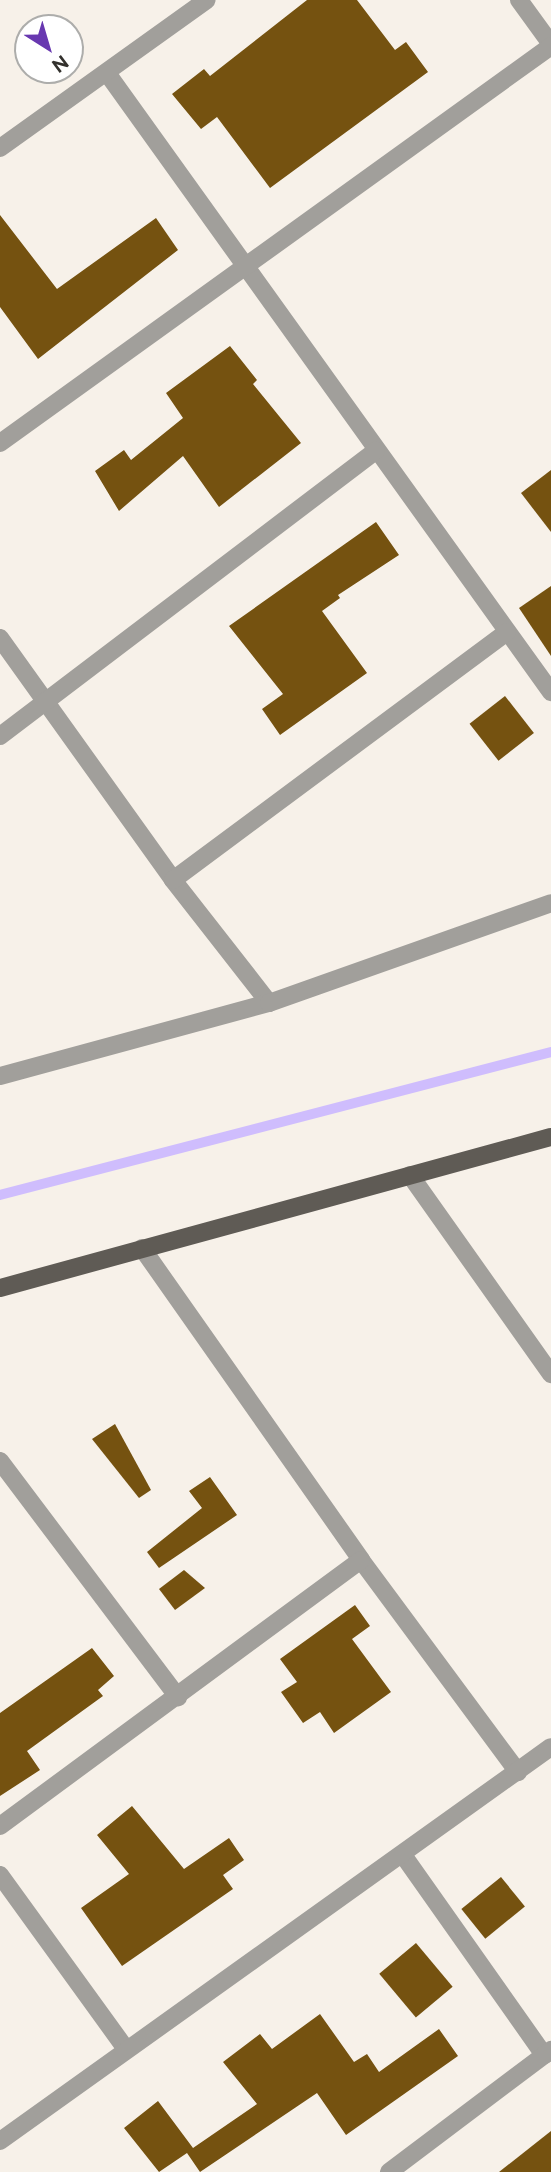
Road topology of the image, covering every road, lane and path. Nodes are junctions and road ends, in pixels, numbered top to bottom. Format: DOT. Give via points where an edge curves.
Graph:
graph roads {
  1 [pos="207,0"];
  2 [pos="519,0"];
  3 [pos="551,45"];
  4 [pos="107,73"];
  5 [pos="0,148"];
  6 [pos="247,267"];
  7 [pos="0,443"];
  8 [pos="376,452"];
  9 [pos="508,632"];
  10 [pos="0,638"];
  11 [pos="551,692"];
  12 [pos="47,703"];
  13 [pos="0,736"];
  14 [pos="173,880"];
  15 [pos="551,903"];
  16 [pos="268,1003"];
  17 [pos="0,1076"];
  18 [pos="551,1137"];
  19 [pos="410,1175"];
  20 [pos="142,1248"];
  21 [pos="0,1288"];
  22 [pos="551,1374"];
  23 [pos="0,1461"];
  24 [pos="361,1560"];
  25 [pos="178,1697"];
  26 [pos="551,1747"];
  27 [pos="518,1772"];
  28 [pos="0,1826"];
  29 [pos="403,1855"];
  30 [pos="0,1875"];
  31 [pos="126,2049"];
  32 [pos="547,2053"];
  33 [pos="0,2141"];
  34 [pos="389,2172"];
  1 -- 4 [label="street"];
  2 -- 3 [label="street"];
  3 -- 6 [label="street"];
  4 -- 5 [label="street"];
  4 -- 6 [label="street"];
  6 -- 7 [label="street"];
  6 -- 8 [label="street"];
  8 -- 9 [label="street"];
  8 -- 12 [label="street"];
  9 -- 11 [label="street"];
  9 -- 14 [label="street"];
  10 -- 12 [label="street"];
  12 -- 13 [label="street"];
  12 -- 14 [label="street"];
  14 -- 16 [label="street"];
  15 -- 16 [label="street"];
  16 -- 17 [label="street"];
  18 -- 19 [label="main road"];
  19 -- 20 [label="main road"];
  19 -- 22 [label="street"];
  20 -- 21 [label="main road"];
  20 -- 24 [label="street"];
  23 -- 25 [label="street"];
  24 -- 25 [label="street"];
  24 -- 27 [label="street"];
  25 -- 28 [label="street"];
  26 -- 27 [label="street"];
  27 -- 29 [label="street"];
  29 -- 31 [label="street"];
  29 -- 32 [label="street"];
  30 -- 31 [label="street"];
  31 -- 33 [label="street"];
  32 -- 34 [label="street"];
}
